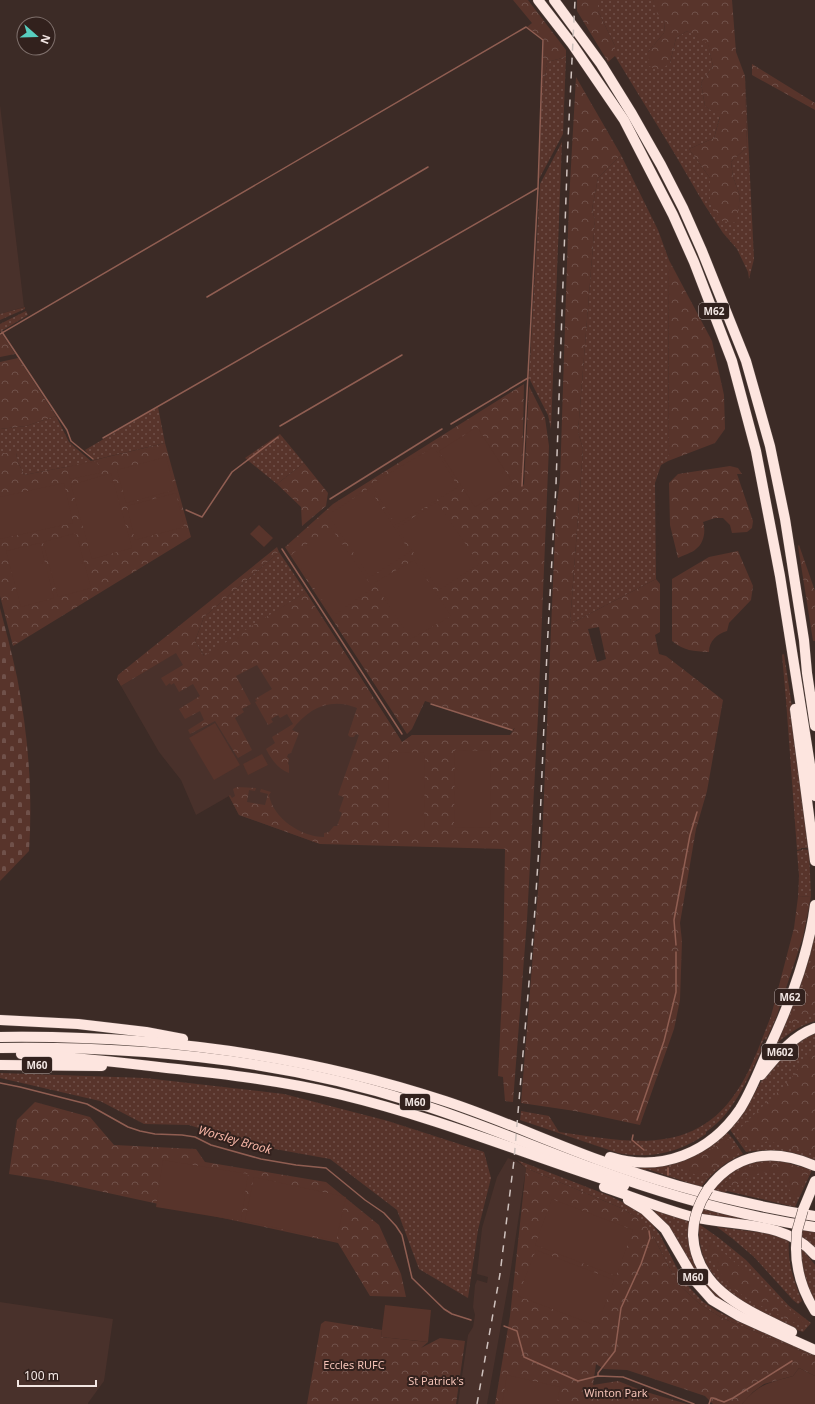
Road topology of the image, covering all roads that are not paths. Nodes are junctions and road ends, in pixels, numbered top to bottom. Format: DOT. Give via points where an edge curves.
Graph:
graph roads {
  1 [pos="538,0"];
  2 [pos="554,0"];
  3 [pos="784,605"];
  4 [pos="804,640"];
  5 [pos="815,685"];
  6 [pos="815,726"];
  7 [pos="815,796"];
  8 [pos="815,861"];
  9 [pos="815,905"];
  10 [pos="0,1020"];
  11 [pos="815,1028"];
  12 [pos="0,1037"];
  13 [pos="0,1048"];
  14 [pos="217,1048"];
  15 [pos="0,1052"];
  16 [pos="0,1065"];
  17 [pos="156,1066"];
  18 [pos="752,1085"];
  19 [pos="462,1132"];
  20 [pos="567,1147"];
  21 [pos="815,1166"];
  22 [pos="815,1181"];
  23 [pos="591,1182"];
  24 [pos="690,1200"];
  25 [pos="815,1216"];
  26 [pos="815,1227"];
  27 [pos="815,1255"];
  28 [pos="815,1311"];
  29 [pos="815,1344"];
  30 [pos="815,1350"];
  1 -- 3 [label="highway, M62" via="572,44 624,120 694,262 732,361 745,406 756,450"];
  2 -- 4 [label="highway, M62" via="601,64 664,171 701,247 746,361 770,446"];
  3 -- 7 [label="highway, M62"];
  3 -- 8 [label="highway, M62" via="786,647"];
  4 -- 5 [label="highway, M62"];
  4 -- 6 [label="highway, M62"];
  9 -- 18 [label="highway, M62" via="808,942 793,988 778,1029"];
  10 -- 14 [label="highway" via="78,1024 146,1032"];
  11 -- 18 [label="highway, M602" via="786,1045"];
  12 -- 14 [label="highway, M60" via="109,1038"];
  13 -- 24 [label="highway, M60" via="144,1051 302,1073 443,1112 595,1169"];
  14 -- 20 [label="highway, M60" via="296,1061 413,1091"];
  15 -- 17 [label="highway"];
  16 -- 17 [label="highway, M60"];
  17 -- 19 [label="highway, M60" via="321,1090 374,1103"];
  18 -- 20 [label="highway, M60" via="740,1108 725,1127 698,1149 686,1155 656,1162 630,1162"];
  19 -- 23 [label="highway, M60"];
  19 -- 24 [label="highway, M60" via="634,1189"];
  20 -- 25 [label="highway, M60" via="676,1185 742,1202"];
  21 -- 29 [label="highway, M60, bridge" via="783,1156 768,1155 738,1163 716,1178 708,1189 696,1214 693,1235 702,1268 722,1293 750,1312"];
  22 -- 28 [label="highway, bridge" via="802,1210 796,1248 800,1280"];
  23 -- 27 [label="highway, M60" via="691,1216 784,1232 801,1241"];
  23 -- 30 [label="highway, M60" via="634,1203 656,1219 669,1234 696,1282 712,1300 739,1316"];
  24 -- 26 [label="highway, M60" via="763,1218"];
}
